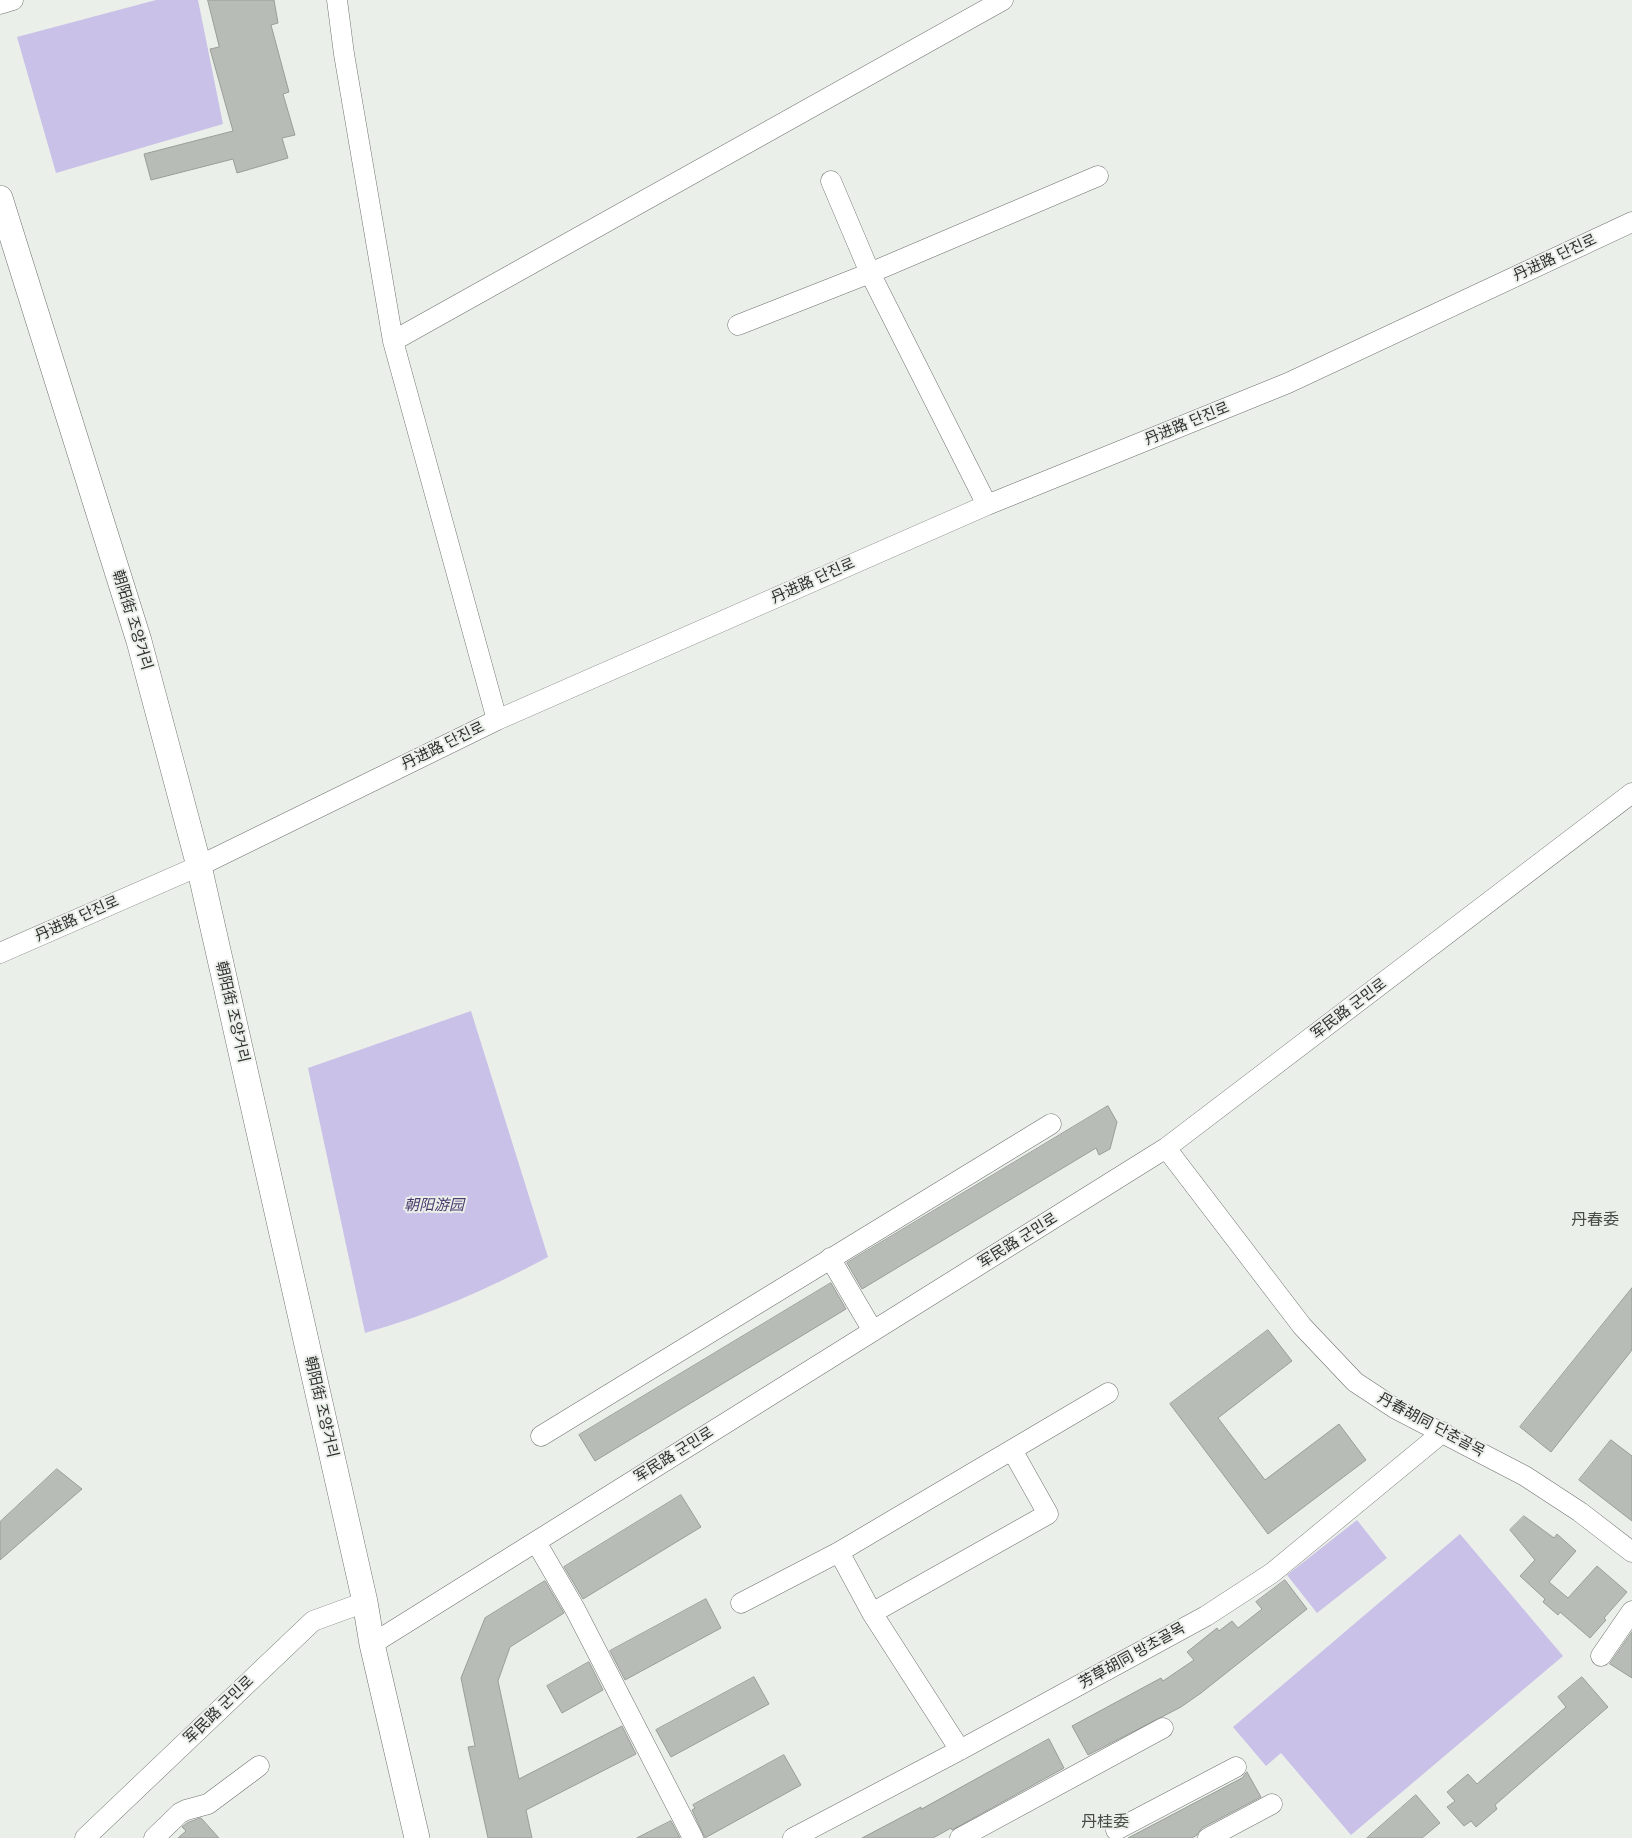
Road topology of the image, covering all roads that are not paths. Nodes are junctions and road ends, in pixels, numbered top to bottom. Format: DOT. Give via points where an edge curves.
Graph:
graph roads {
  1 [pos="13,0"];
  2 [pos="338,0"];
  3 [pos="1003,0"];
  4 [pos="0,4"];
  5 [pos="1098,176"];
  6 [pos="831,181"];
  7 [pos="0,198"];
  8 [pos="1632,222"];
  9 [pos="870,273"];
  10 [pos="738,325"];
  11 [pos="393,340"];
  12 [pos="987,505"];
  13 [pos="497,720"];
  14 [pos="1632,793"];
  15 [pos="199,866"];
  16 [pos="0,953"];
  17 [pos="1050,1124"];
  18 [pos="1166,1148"];
  19 [pos="830,1258"];
  20 [pos="873,1331"];
  21 [pos="1108,1393"];
  22 [pos="1443,1432"];
  23 [pos="541,1436"];
  24 [pos="1012,1450"];
  25 [pos="536,1542"];
  26 [pos="840,1552"];
  27 [pos="1632,1552"];
  28 [pos="366,1602"];
  29 [pos="740,1602"];
  30 [pos="1632,1611"];
  31 [pos="872,1613"];
  32 [pos="372,1644"];
  33 [pos="1601,1656"];
  34 [pos="1163,1728"];
  35 [pos="960,1750"];
  36 [pos="259,1766"];
  37 [pos="1236,1767"];
  38 [pos="1272,1804"];
  39 [pos="1116,1830"];
  40 [pos="85,1838"];
  41 [pos="154,1838"];
  42 [pos="417,1838"];
  43 [pos="693,1838"];
  44 [pos="793,1838"];
  45 [pos="960,1838"];
  46 [pos="1208,1838"];
  1 -- 4 [label="street"];
  2 -- 11 [label="street" via="344,54"];
  3 -- 11 [label="street"];
  5 -- 9 [label="street"];
  6 -- 9 [label="street"];
  7 -- 15 [label="main road, 朝阳街 조양거리" via="139,641"];
  8 -- 12 [label="street, 丹进路 단진로" via="1288,383"];
  9 -- 10 [label="street"];
  9 -- 12 [label="street"];
  11 -- 13 [label="street"];
  12 -- 13 [label="street, 丹进路 단진로"];
  13 -- 15 [label="street, 丹进路 단진로"];
  14 -- 18 [label="street, 军民路 군민로"];
  15 -- 16 [label="street, 丹进路 단진로"];
  15 -- 28 [label="main road, 朝阳街 조양거리"];
  17 -- 19 [label="street"];
  18 -- 20 [label="street, 军民路 군민로"];
  18 -- 22 [label="street, 丹春胡同 단춘골목" via="1296,1318 1355,1382 1396,1409"];
  19 -- 20 [label="street"];
  19 -- 23 [label="street"];
  20 -- 25 [label="street, 军民路 군민로"];
  21 -- 24 [label="street"];
  22 -- 27 [label="street, 丹春胡同 단춘골목" via="1525,1476"];
  22 -- 35 [label="street, 芳草胡同 방초골목" via="1272,1573 1206,1616"];
  24 -- 26 [label="street"];
  24 -- 31 [label="street" via="1048,1514"];
  25 -- 32 [label="street, 军民路 군민로"];
  25 -- 43 [label="street" via="575,1609"];
  26 -- 29 [label="street"];
  26 -- 31 [label="street"];
  28 -- 32 [label="main road, 朝阳街 조양거리"];
  28 -- 40 [label="street, 军民路 군민로" via="313,1621"];
  30 -- 33 [label="street"];
  31 -- 35 [label="street"];
  32 -- 42 [label="main road, 朝阳街 조양거리"];
  34 -- 45 [label="street"];
  35 -- 44 [label="street, 芳草胡同 방초골목"];
  36 -- 41 [label="street" via="208,1804 180,1813"];
  37 -- 39 [label="street"];
  38 -- 46 [label="street"];
}
